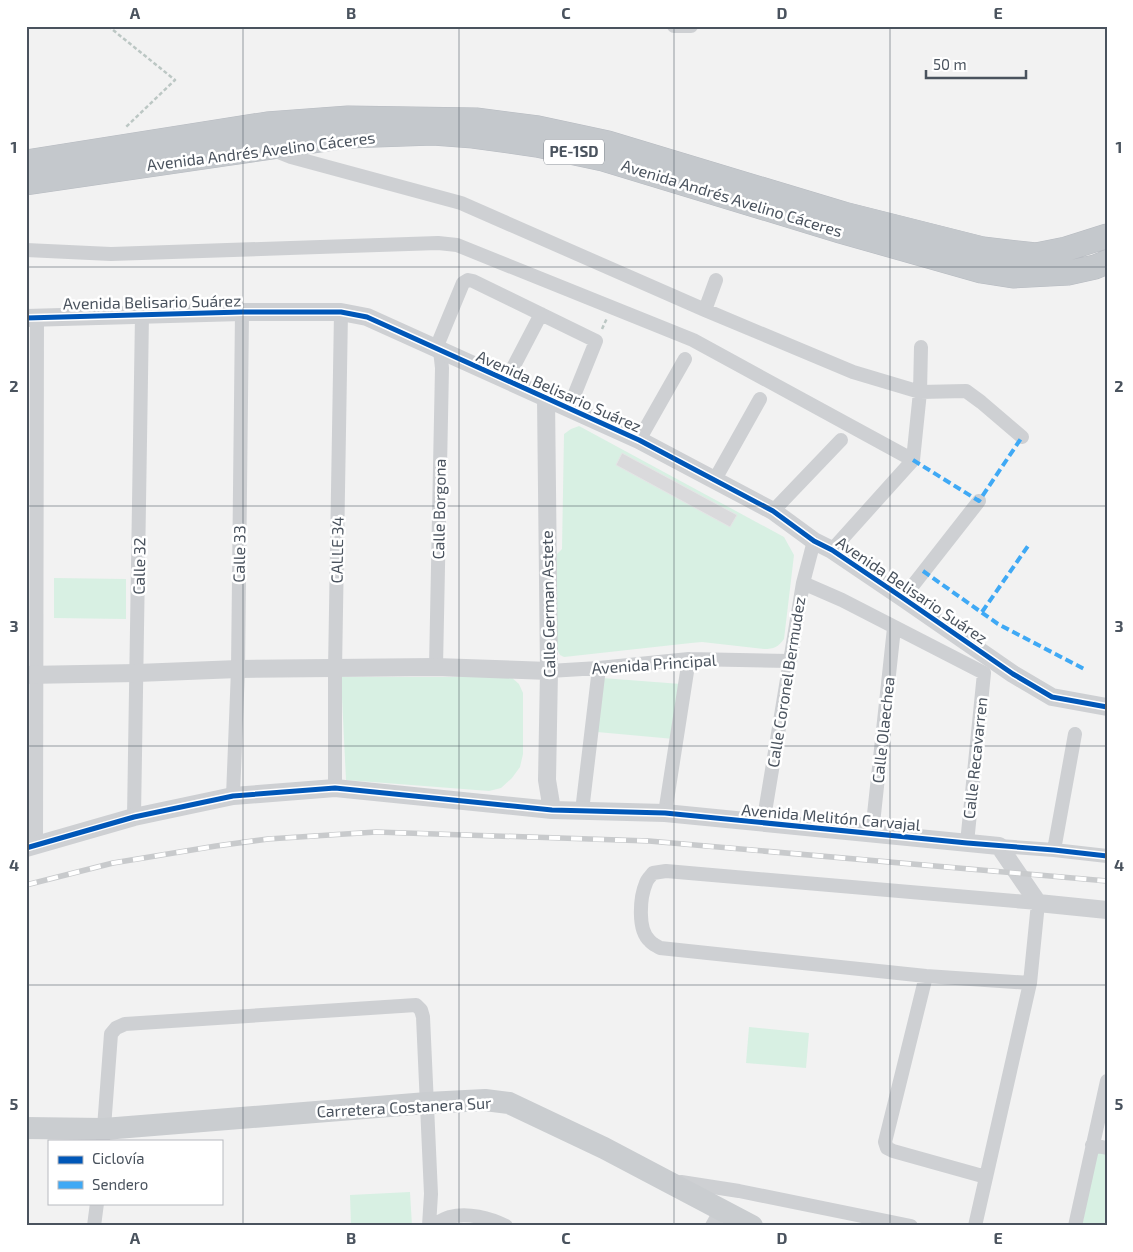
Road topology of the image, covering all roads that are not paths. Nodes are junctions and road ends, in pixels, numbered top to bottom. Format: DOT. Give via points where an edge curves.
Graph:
graph roads {
  1 [pos="674,26"];
  2 [pos="691,26"];
  3 [pos="273,146"];
  4 [pos="26,162"];
  5 [pos="26,183"];
  6 [pos="1107,236"];
  7 [pos="26,250"];
  8 [pos="1107,262"];
  9 [pos="716,280"];
  10 [pos="705,310"];
  11 [pos="242,312"];
  12 [pos="341,312"];
  13 [pos="541,314"];
  14 [pos="142,315"];
  15 [pos="32,318"];
  16 [pos="921,347"];
  17 [pos="440,352"];
  18 [pos="685,359"];
  19 [pos="506,380"];
  20 [pos="920,392"];
  21 [pos="546,398"];
  22 [pos="760,399"];
  23 [pos="570,408"];
  24 [pos="1022,437"];
  25 [pos="639,440"];
  26 [pos="841,440"];
  27 [pos="913,460"];
  28 [pos="714,481"];
  29 [pos="979,501"];
  30 [pos="773,511"];
  31 [pos="814,541"];
  32 [pos="832,550"];
  33 [pos="803,583"];
  34 [pos="903,598"];
  35 [pos="894,628"];
  36 [pos="689,659"];
  37 [pos="789,661"];
  38 [pos="436,667"];
  39 [pos="599,668"];
  40 [pos="238,669"];
  41 [pos="335,670"];
  42 [pos="549,672"];
  43 [pos="137,673"];
  44 [pos="31,675"];
  45 [pos="1107,707"];
  46 [pos="1075,734"];
  47 [pos="335,788"];
  48 [pos="233,796"];
  49 [pos="552,810"];
  50 [pos="582,811"];
  51 [pos="665,813"];
  52 [pos="134,817"];
  53 [pos="763,824"];
  54 [pos="872,833"];
  55 [pos="967,843"];
  56 [pos="31,846"];
  57 [pos="999,846"];
  58 [pos="1054,850"];
  59 [pos="1107,856"];
  60 [pos="1038,903"];
  61 [pos="1107,910"];
  62 [pos="926,976"];
  63 [pos="1030,983"];
  64 [pos="1107,1081"];
  65 [pos="427,1103"];
  66 [pos="26,1128"];
  67 [pos="104,1135"];
  68 [pos="1092,1145"];
  69 [pos="1107,1148"];
  70 [pos="657,1177"];
  71 [pos="986,1177"];
  72 [pos="96,1204"];
  73 [pos="717,1217"];
  74 [pos="94,1226"];
  75 [pos="430,1226"];
  76 [pos="506,1226"];
  77 [pos="752,1226"];
  78 [pos="911,1226"];
  79 [pos="975,1226"];
  80 [pos="1075,1226"];
  1 -- 2 [label="street"];
  3 -- 5 [label="highway, Avenida Andrés Avelino Cáceres / PE-1SD"];
  3 -- 8 [label="highway, Avenida Andrés Avelino Cáceres / PE-1SD" via="348,136 433,133 473,136 603,159 980,272 1014,276 1068,273"];
  3 -- 10 [label="street" via="291,158 460,203"];
  4 -- 6 [label="highway, Avenida Andrés Avelino Cáceres / PE-1SD" via="267,124 348,118 476,120 556,131 608,143 844,214 983,250 1036,255 1066,250"];
  7 -- 27 [label="street" via="111,254 457,245 693,340"];
  9 -- 10 [label="street"];
  10 -- 20 [label="street" via="853,372"];
  11 -- 12 [label="street, Avenida Belisario Suárez"];
  11 -- 14 [label="street, Avenida Belisario Suárez"];
  11 -- 40 [label="street, Calle 33"];
  12 -- 17 [label="street, Avenida Belisario Suárez" via="367,317"];
  12 -- 41 [label="street, CALLE 34"];
  13 -- 17 [label="street, Calle Borgona" via="468,280 463,283 439,341"];
  13 -- 19 [label="street"];
  13 -- 23 [label="street" via="596,341"];
  14 -- 15 [label="street, Avenida Belisario Suárez"];
  14 -- 43 [label="street, Calle 32"];
  15 -- 44 [label="street"];
  16 -- 20 [label="street"];
  17 -- 19 [label="street, Avenida Belisario Suárez"];
  17 -- 38 [label="street, Calle Borgona"];
  18 -- 25 [label="street"];
  19 -- 21 [label="street, Avenida Belisario Suárez"];
  20 -- 24 [label="street" via="966,392"];
  20 -- 27 [label="street"];
  21 -- 23 [label="street, Avenida Belisario Suárez"];
  21 -- 42 [label="street, Calle German Astete"];
  22 -- 28 [label="street"];
  23 -- 25 [label="street, Avenida Belisario Suárez"];
  25 -- 28 [label="street, Avenida Belisario Suárez"];
  26 -- 30 [label="street"];
  27 -- 32 [label="street"];
  28 -- 30 [label="street, Avenida Belisario Suárez"];
  29 -- 34 [label="street"];
  30 -- 31 [label="street, Avenida Belisario Suárez"];
  31 -- 32 [label="street, Avenida Belisario Suárez"];
  31 -- 33 [label="street, Calle Coronel Bermudez"];
  32 -- 34 [label="street, Avenida Belisario Suárez"];
  33 -- 35 [label="street"];
  33 -- 37 [label="street, Calle Coronel Bermudez"];
  34 -- 45 [label="street, Avenida Belisario Suárez" via="1052,697"];
  35 -- 54 [label="street, Calle Olaechea"];
  35 -- 55 [label="street, Calle Recavarren" via="984,673"];
  36 -- 37 [label="street, Avenida Principal"];
  36 -- 39 [label="street, Avenida Principal"];
  36 -- 51 [label="street"];
  37 -- 53 [label="street, Calle Coronel Bermudez"];
  38 -- 41 [label="street"];
  38 -- 42 [label="street"];
  39 -- 42 [label="street, Avenida Principal"];
  39 -- 50 [label="street"];
  40 -- 41 [label="street"];
  40 -- 43 [label="street"];
  40 -- 48 [label="street, Calle 33"];
  41 -- 47 [label="street, CALLE 34"];
  42 -- 49 [label="street, Calle German Astete" via="548,780"];
  43 -- 44 [label="street"];
  43 -- 52 [label="street, Calle 32"];
  44 -- 56 [label="street"];
  46 -- 58 [label="street"];
  47 -- 48 [label="street, Avenida Melitón Carvajal"];
  47 -- 49 [label="street, Avenida Melitón Carvajal"];
  48 -- 52 [label="street, Avenida Melitón Carvajal"];
  49 -- 50 [label="street, Avenida Melitón Carvajal"];
  50 -- 51 [label="street, Avenida Melitón Carvajal"];
  51 -- 53 [label="street, Avenida Melitón Carvajal"];
  52 -- 56 [label="street, Avenida Melitón Carvajal"];
  53 -- 54 [label="street, Avenida Melitón Carvajal"];
  54 -- 55 [label="street, Avenida Melitón Carvajal"];
  55 -- 57 [label="street, Avenida Melitón Carvajal"];
  57 -- 58 [label="street, Avenida Melitón Carvajal"];
  57 -- 60 [label="street"];
  58 -- 59 [label="street, Avenida Melitón Carvajal"];
  60 -- 61 [label="street"];
  60 -- 62 [label="street" via="666,872 653,873 646,882 642,928 649,941 660,948"];
  60 -- 63 [label="street"];
  62 -- 63 [label="street"];
  62 -- 71 [label="street" via="885,1142 887,1148 894,1151"];
  63 -- 71 [label="street"];
  64 -- 68 [label="street"];
  65 -- 67 [label="main road, Carretera Costanera Sur"];
  65 -- 67 [label="street" via="423,1017 416,1005 126,1024 116,1028 112,1034"];
  65 -- 70 [label="main road, Carretera Costanera Sur" via="485,1100 509,1103"];
  65 -- 75 [label="street"];
  66 -- 67 [label="main road, Carretera Costanera Sur"];
  68 -- 69 [label="street"];
  68 -- 80 [label="street"];
  70 -- 73 [label="main road, Carretera Costanera Sur"];
  70 -- 78 [label="street"];
  71 -- 79 [label="street"];
  72 -- 74 [label="street"];
  73 -- 77 [label="main road, Carretera Costanera Sur"];
  75 -- 76 [label="street" via="452,1217 473,1216"];
}
